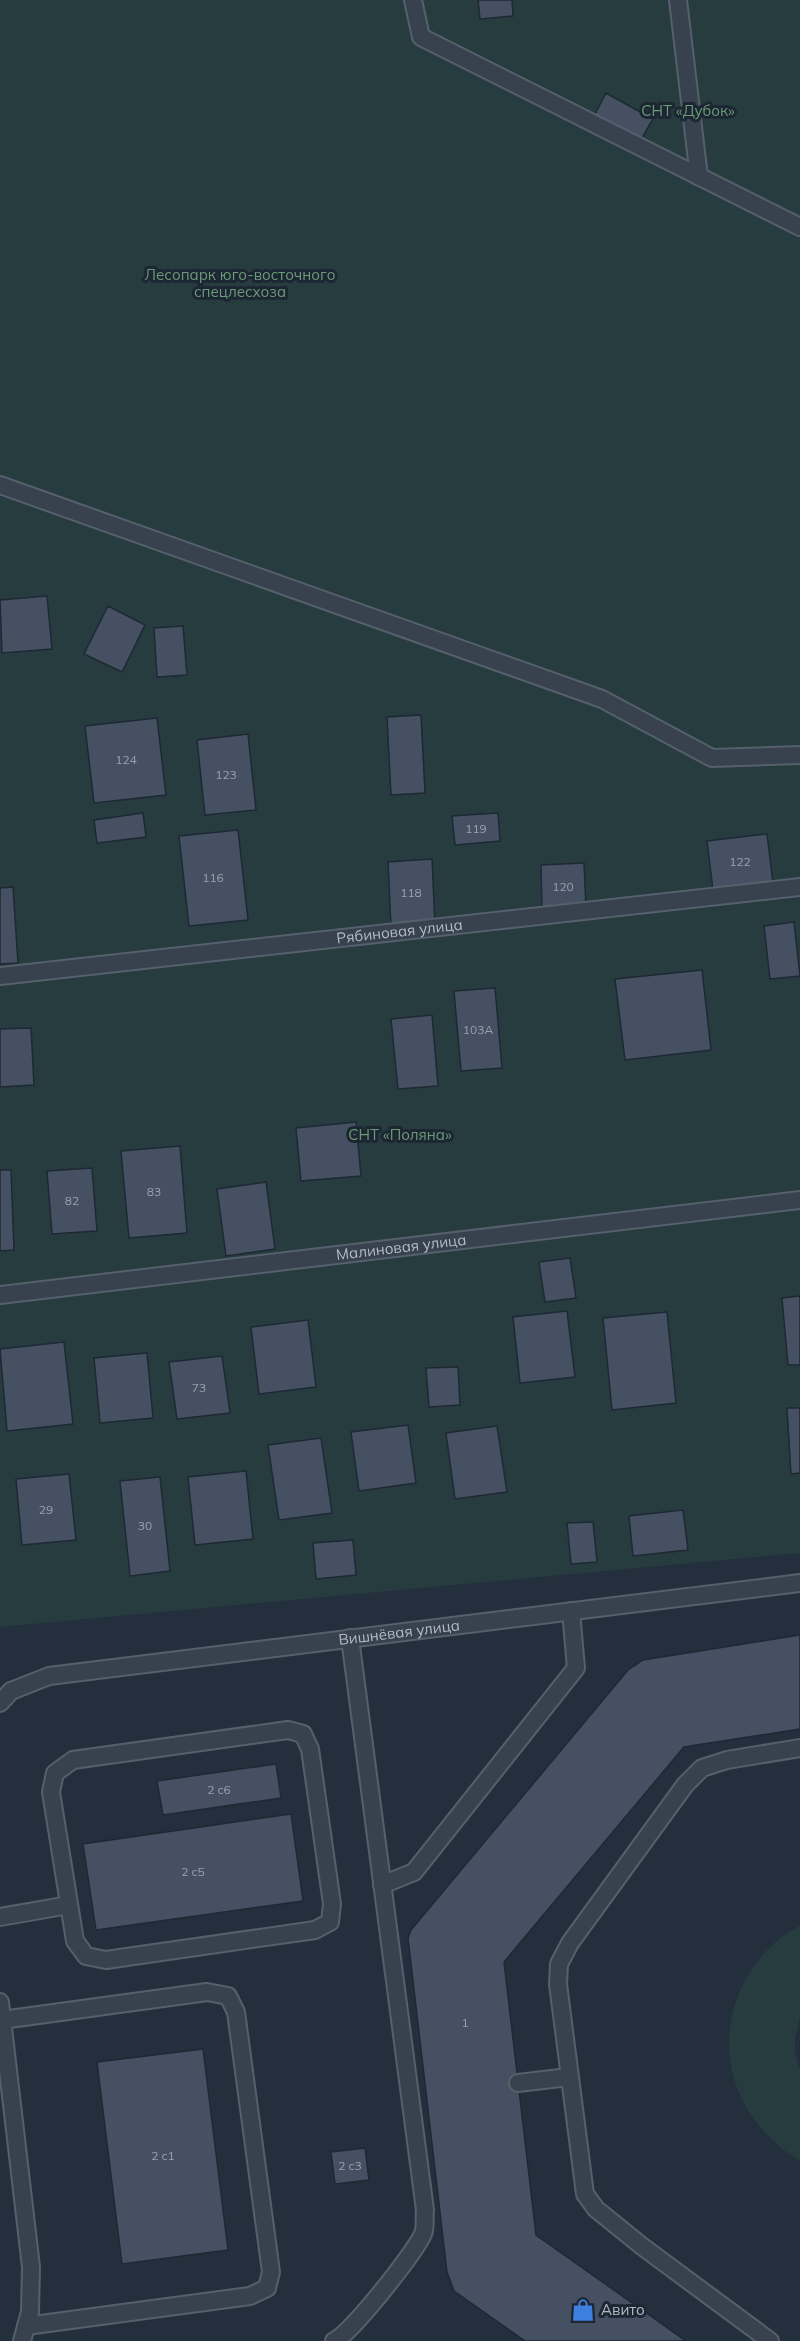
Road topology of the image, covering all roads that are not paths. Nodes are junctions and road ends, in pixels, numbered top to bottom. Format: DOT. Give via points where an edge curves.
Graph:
graph roads {
  1 [pos="413,0"];
  2 [pos="678,0"];
  3 [pos="699,177"];
  4 [pos="800,227"];
  5 [pos="0,485"];
  6 [pos="800,755"];
  7 [pos="800,887"];
  8 [pos="0,976"];
  9 [pos="800,1200"];
  10 [pos="0,1294"];
  11 [pos="800,1583"];
  12 [pos="572,1611"];
  13 [pos="350,1638"];
  14 [pos="4,1693"];
  15 [pos="800,1748"];
  16 [pos="382,1885"];
  17 [pos="69,1905"];
  18 [pos="0,1917"];
  19 [pos="0,2002"];
  20 [pos="2,2020"];
  21 [pos="569,2077"];
  22 [pos="518,2083"];
  23 [pos="24,2334"];
  24 [pos="334,2341"];
  25 [pos="770,2341"];
  1 -- 3 [label="lane" via="421,37"];
  2 -- 3 [label="lane"];
  3 -- 4 [label="lane"];
  5 -- 6 [label="lane" via="602,699 712,758"];
  7 -- 8 [label="lane, Рябиновая улица"];
  9 -- 10 [label="lane, Малиновая улица"];
  11 -- 12 [label="lane, Вишнёвая улица"];
  12 -- 13 [label="lane, Вишнёвая улица"];
  12 -- 16 [label="lane" via="576,1668 414,1872"];
  13 -- 14 [label="lane, Вишнёвая улица" via="49,1676"];
  13 -- 16 [label="lane"];
  15 -- 21 [label="lane" via="702,1768 685,1785 570,1943 560,1964 558,1984"];
  16 -- 24 [label="lane" via="418,2096 424,2232 357,2322"];
  17 -- 17 [label="lane" via="75,1941 86,1956 106,1960 315,1930 330,1922 332,1904 310,1749 303,1734 288,1730 74,1760 55,1773 51,1792"];
  17 -- 18 [label="lane"];
  19 -- 20 [label="lane"];
  20 -- 23 [label="lane" via="31,2267 30,2312"];
  20 -- 23 [label="lane" via="207,1992 228,1996 236,2012 271,2272 267,2288 250,2296"];
  21 -- 22 [label="lane"];
  21 -- 25 [label="lane" via="582,2180 585,2194 596,2209"];
}
